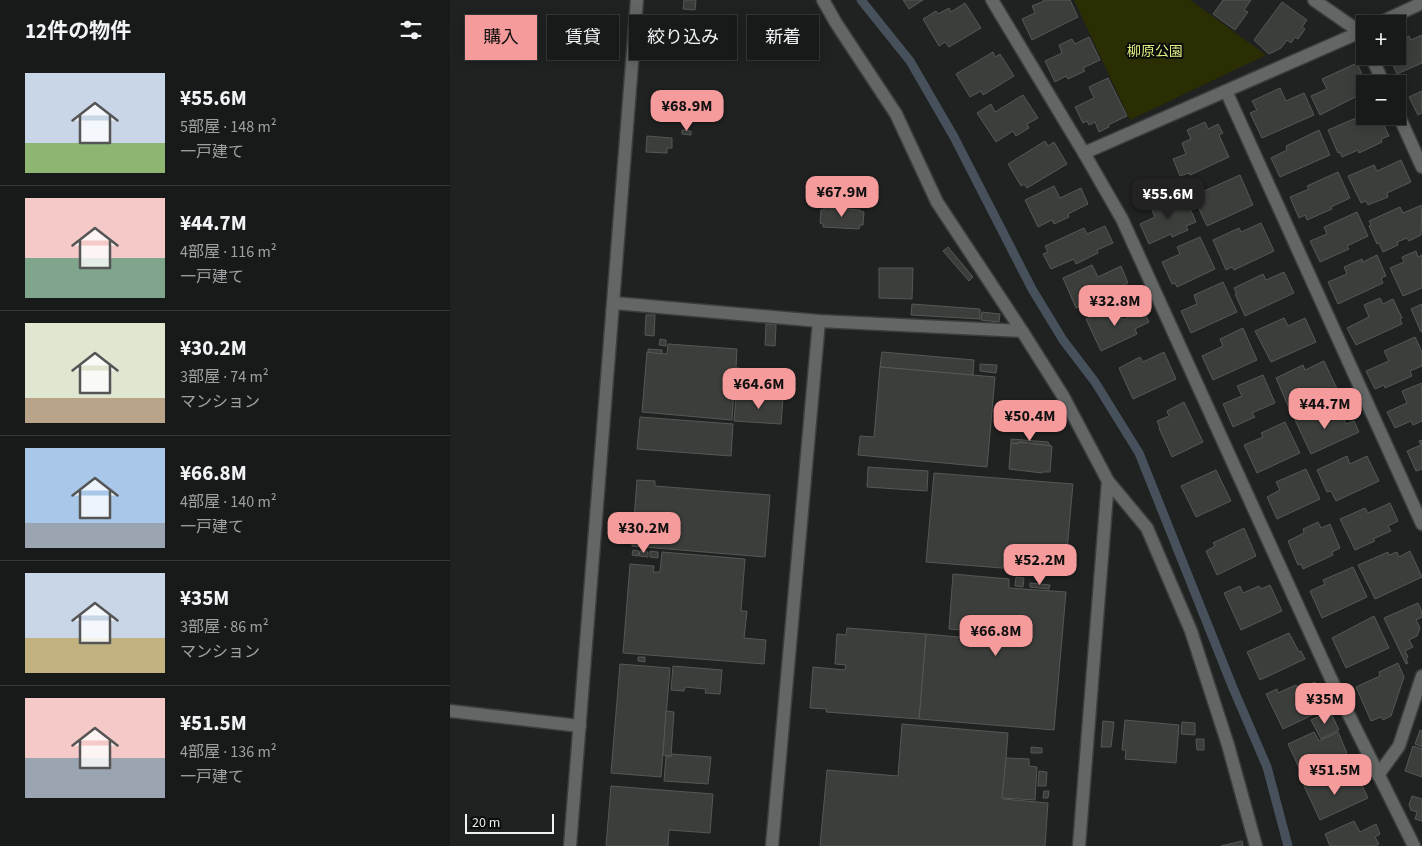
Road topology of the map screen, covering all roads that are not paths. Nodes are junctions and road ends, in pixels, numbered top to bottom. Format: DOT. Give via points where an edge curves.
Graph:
graph roads {
  1 [pos="638,0"];
  2 [pos="824,0"];
  3 [pos="992,0"];
  4 [pos="1314,0"];
  5 [pos="1422,3"];
  6 [pos="1396,15"];
  7 [pos="1356,30"];
  8 [pos="1356,38"];
  9 [pos="1226,91"];
  10 [pos="1403,125"];
  11 [pos="1084,153"];
  12 [pos="1422,167"];
  13 [pos="614,303"];
  14 [pos="819,320"];
  15 [pos="1022,331"];
  16 [pos="1108,481"];
  17 [pos="1422,524"];
  18 [pos="1422,676"];
  19 [pos="450,711"];
  20 [pos="580,726"];
  21 [pos="1378,775"];
  22 [pos="570,846"];
  23 [pos="772,846"];
  24 [pos="1079,846"];
  25 [pos="1256,846"];
  26 [pos="1414,846"];
  1 -- 13 [label="street"];
  2 -- 15 [label="street" via="896,114 937,202"];
  3 -- 11 [label="street"];
  4 -- 7 [label="street"];
  5 -- 6 [label="street"];
  8 -- 9 [label="street"];
  9 -- 11 [label="street"];
  9 -- 17 [label="street"];
  10 -- 12 [label="street"];
  11 -- 21 [label="street" via="1122,219"];
  13 -- 14 [label="street"];
  13 -- 20 [label="street"];
  14 -- 15 [label="street"];
  14 -- 23 [label="street"];
  15 -- 16 [label="street" via="1063,396"];
  16 -- 24 [label="street"];
  16 -- 25 [label="street" via="1147,528 1191,631"];
  18 -- 21 [label="street" via="1399,746"];
  19 -- 20 [label="street"];
  20 -- 22 [label="street"];
  21 -- 26 [label="street"];
}
